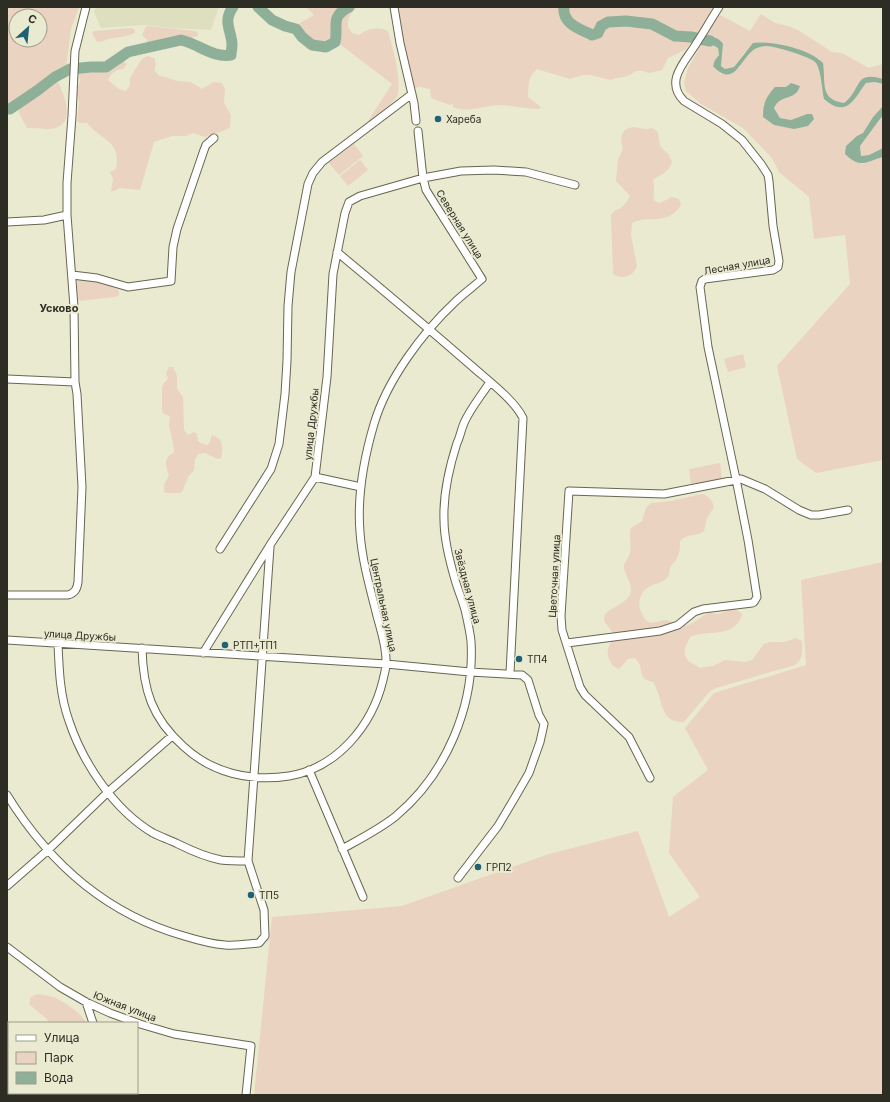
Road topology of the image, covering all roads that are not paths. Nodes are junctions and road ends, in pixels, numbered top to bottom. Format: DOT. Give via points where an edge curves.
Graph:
graph roads {
  1 [pos="86,7"];
  2 [pos="719,7"];
  3 [pos="395,10"];
  4 [pos="412,94"];
  5 [pos="416,121"];
  6 [pos="418,131"];
  7 [pos="214,138"];
  8 [pos="423,178"];
  9 [pos="574,185"];
  10 [pos="67,215"];
  11 [pos="7,222"];
  12 [pos="337,252"];
  13 [pos="72,275"];
  14 [pos="482,279"];
  15 [pos="430,329"];
  16 [pos="7,379"];
  17 [pos="74,382"];
  18 [pos="490,382"];
  19 [pos="315,477"];
  20 [pos="736,479"];
  21 [pos="361,487"];
  22 [pos="848,510"];
  23 [pos="270,545"];
  24 [pos="220,549"];
  25 [pos="7,595"];
  26 [pos="7,640"];
  27 [pos="58,643"];
  28 [pos="567,643"];
  29 [pos="142,648"];
  30 [pos="203,653"];
  31 [pos="262,656"];
  32 [pos="386,664"];
  33 [pos="470,672"];
  34 [pos="510,674"];
  35 [pos="172,736"];
  36 [pos="310,770"];
  37 [pos="254,778"];
  38 [pos="650,778"];
  39 [pos="108,792"];
  40 [pos="7,795"];
  41 [pos="342,849"];
  42 [pos="47,851"];
  43 [pos="248,861"];
  44 [pos="458,878"];
  45 [pos="7,886"];
  46 [pos="363,897"];
  47 [pos="7,947"];
  48 [pos="86,1002"];
  49 [pos="93,1022"];
  50 [pos="135,1022"];
  51 [pos="138,1023"];
  52 [pos="246,1095"];
  1 -- 10 [label="street" via="74,65 66,183"];
  2 -- 20 [label="street, Лесная улица" via="678,73 677,91 684,101 722,124 742,140 768,175 779,261 778,267 773,270 705,279 700,284 708,347"];
  3 -- 4 [label="street"];
  4 -- 5 [label="street"];
  4 -- 24 [label="street" via="322,162 308,184 291,272 285,394 277,451 271,469"];
  6 -- 8 [label="street, Северная улица"];
  7 -- 13 [label="street" via="206,145 182,211 173,247 171,281 128,287 97,278"];
  8 -- 9 [label="street, улица Дружбы" via="461,171 494,170 526,172"];
  8 -- 12 [label="street, улица Дружбы" via="360,196 350,202 345,213"];
  8 -- 14 [label="street, Северная улица" via="426,190"];
  10 -- 11 [label="street" via="44,220"];
  10 -- 13 [label="street"];
  12 -- 15 [label="street"];
  12 -- 19 [label="street, улица Дружбы"];
  13 -- 17 [label="street"];
  14 -- 15 [label="street, Центральная улица" via="454,303"];
  15 -- 18 [label="street"];
  15 -- 21 [label="street, Центральная улица" via="409,356 383,400 374,423"];
  16 -- 17 [label="street"];
  17 -- 25 [label="street" via="77,394 82,487 77,589 68,596"];
  18 -- 33 [label="street, Звёздная улица" via="464,423 446,483 444,509 447,548 466,612 471,641"];
  18 -- 34 [label="street" via="519,409 523,418"];
  19 -- 21 [label="street"];
  19 -- 23 [label="street, улица Дружбы"];
  20 -- 22 [label="street" via="765,489 799,510 811,514"];
  20 -- 28 [label="street, Лесная улица" via="757,597 754,602 703,608 678,625 660,631"];
  20 -- 28 [label="street, Цветочная улица" via="664,494 569,491 561,616 562,630"];
  21 -- 32 [label="street, Центральная улица" via="359,509 364,566 384,641"];
  23 -- 30 [label="street, улица Дружбы"];
  23 -- 31 [label="street"];
  26 -- 27 [label="street, улица Дружбы"];
  27 -- 29 [label="street, улица Дружбы"];
  27 -- 39 [label="street" via="59,678 68,721 83,756"];
  28 -- 38 [label="street, Цветочная улица" via="580,687 585,695 629,737"];
  29 -- 30 [label="street, улица Дружбы"];
  29 -- 35 [label="street, Центральная улица" via="148,695"];
  30 -- 31 [label="street"];
  31 -- 32 [label="street"];
  31 -- 37 [label="street"];
  32 -- 33 [label="street"];
  32 -- 36 [label="street, Центральная улица" via="374,707 360,731 342,750"];
  33 -- 34 [label="street"];
  33 -- 41 [label="street, Звёздная улица" via="467,694 451,744 437,770 423,789 396,816"];
  34 -- 44 [label="street" via="522,675 528,680 544,724 540,742 529,773 506,813"];
  35 -- 37 [label="street, Центральная улица" via="201,761 216,769"];
  35 -- 39 [label="street"];
  36 -- 37 [label="street, Центральная улица" via="274,778"];
  36 -- 41 [label="street"];
  37 -- 43 [label="street"];
  39 -- 42 [label="street"];
  39 -- 43 [label="street" via="132,817 153,832 198,853 222,860"];
  40 -- 42 [label="street" via="23,821"];
  41 -- 46 [label="street"];
  42 -- 43 [label="street" via="75,878 133,917 166,931 225,945 259,943 265,936 264,910"];
  42 -- 45 [label="street"];
  47 -- 48 [label="street, Южная улица" via="60,987"];
  48 -- 49 [label="street"];
  48 -- 50 [label="street, Южная улица"];
  51 -- 52 [label="street, Южная улица" via="174,1034 251,1046"];
}
